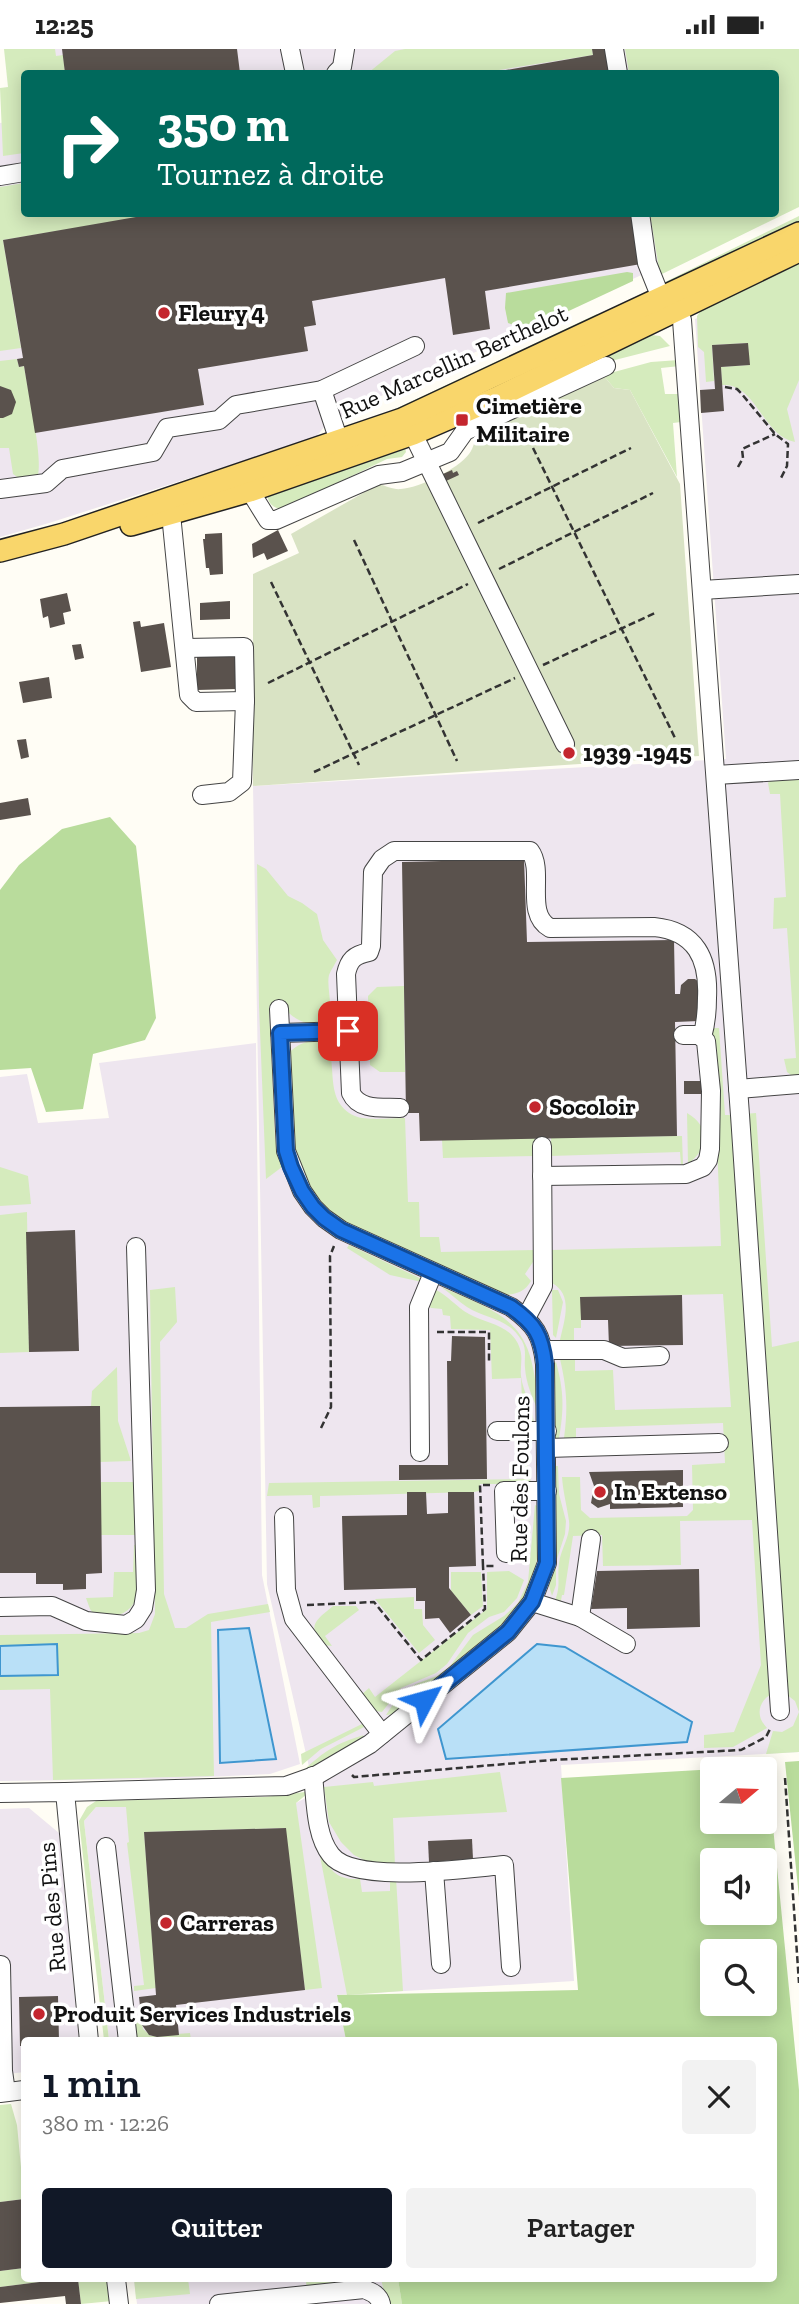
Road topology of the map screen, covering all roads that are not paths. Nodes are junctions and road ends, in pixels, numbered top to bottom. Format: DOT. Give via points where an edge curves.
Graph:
graph roads {
  1 [pos="290,49"];
  2 [pos="345,49"];
  3 [pos="614,49"];
  4 [pos="294,70"];
  5 [pos="339,70"];
  6 [pos="618,70"];
  7 [pos="21,172"];
  8 [pos="0,176"];
  9 [pos="641,217"];
  10 [pos="799,233"];
  11 [pos="799,251"];
  12 [pos="668,304"];
  13 [pos="415,346"];
  14 [pos="606,366"];
  15 [pos="322,390"];
  16 [pos="413,434"];
  17 [pos="340,441"];
  18 [pos="427,461"];
  19 [pos="0,489"];
  20 [pos="250,491"];
  21 [pos="201,505"];
  22 [pos="171,514"];
  23 [pos="0,551"];
  24 [pos="0,559"];
  25 [pos="799,584"];
  26 [pos="702,590"];
  27 [pos="185,648"];
  28 [pos="245,701"];
  29 [pos="565,744"];
  30 [pos="799,770"];
  31 [pos="716,775"];
  32 [pos="202,795"];
  33 [pos="279,1009"];
  34 [pos="348,1031"];
  35 [pos="280,1033"];
  36 [pos="683,1035"];
  37 [pos="702,1037"];
  38 [pos="799,1084"];
  39 [pos="738,1089"];
  40 [pos="400,1108"];
  41 [pos="542,1146"];
  42 [pos="542,1177"];
  43 [pos="136,1247"];
  44 [pos="433,1273"];
  45 [pos="526,1318"];
  46 [pos="544,1350"];
  47 [pos="660,1356"];
  48 [pos="497,1431"];
  49 [pos="547,1439"];
  50 [pos="719,1443"];
  51 [pos="420,1452"];
  52 [pos="547,1490"];
  53 [pos="284,1517"];
  54 [pos="591,1539"];
  55 [pos="506,1553"];
  56 [pos="532,1602"];
  57 [pos="0,1607"];
  58 [pos="580,1617"];
  59 [pos="626,1644"];
  60 [pos="780,1711"];
  61 [pos="382,1734"];
  62 [pos="313,1776"];
  63 [pos="65,1792"];
  64 [pos="0,1793"];
  65 [pos="106,1847"];
  66 [pos="434,1871"];
  67 [pos="441,1964"];
  68 [pos="1,1965"];
  69 [pos="511,1967"];
  70 [pos="89,2037"];
  71 [pos="128,2037"];
  72 [pos="1,2047"];
  73 [pos="21,2090"];
  74 [pos="3,2092"];
  75 [pos="116,2282"];
  76 [pos="119,2304"];
  77 [pos="219,2304"];
  78 [pos="381,2304"];
  1 -- 4 [label="street"];
  2 -- 5 [label="street"];
  3 -- 6 [label="street"];
  7 -- 8 [label="street"];
  9 -- 12 [label="street" via="648,263"];
  10 -- 12 [label="main road, Rue Marcellin Berthelot"];
  11 -- 12 [label="main road, Rue Marcellin Berthelot"];
  12 -- 16 [label="main road, Rue Marcellin Berthelot" via="508,391"];
  12 -- 17 [label="main road, Rue Marcellin Berthelot" via="414,414"];
  12 -- 26 [label="street" via="682,320"];
  13 -- 15 [label="street"];
  14 -- 18 [label="street" via="465,431 450,452"];
  15 -- 17 [label="street"];
  15 -- 19 [label="street" via="236,405 219,419 167,428 153,452 62,469 46,483"];
  16 -- 18 [label="street"];
  16 -- 20 [label="main road, Rue Marcellin Berthelot"];
  17 -- 21 [label="street" via="338,450 329,456 226,491"];
  17 -- 23 [label="main road, Rue Marcellin Berthelot" via="64,534"];
  18 -- 20 [label="street" via="402,472 379,475 276,520 268,520"];
  18 -- 29 [label="street"];
  20 -- 21 [label="main road, Rue Marcellin Berthelot"];
  21 -- 22 [label="main road, Rue Marcellin Berthelot"];
  22 -- 24 [label="main road, Rue Marcellin Berthelot"];
  22 -- 27 [label="street"];
  25 -- 26 [label="street"];
  26 -- 31 [label="street"];
  27 -- 28 [label="street" via="189,695 196,702"];
  27 -- 28 [label="street" via="244,647"];
  28 -- 32 [label="street" via="242,782 229,792"];
  30 -- 31 [label="street"];
  31 -- 39 [label="street"];
  33 -- 35 [label="street, Rue des Foulons"];
  34 -- 35 [label="street"];
  34 -- 37 [label="street" via="346,974 353,958 369,952 371,946 372,879 382,859 400,850 522,850 530,851 536,862 536,903 546,926 665,928 695,945 708,985"];
  34 -- 40 [label="street" via="353,1098 365,1106"];
  35 -- 44 [label="street, Rue des Foulons" via="286,1151 302,1191 313,1207 341,1230"];
  36 -- 37 [label="street"];
  37 -- 42 [label="street" via="711,1091 710,1149 703,1167 686,1174"];
  38 -- 39 [label="street"];
  39 -- 60 [label="street"];
  41 -- 42 [label="street"];
  42 -- 45 [label="street" via="543,1286"];
  43 -- 57 [label="street" via="143,1608 126,1625 86,1621 52,1605"];
  44 -- 45 [label="street, Rue des Foulons"];
  44 -- 51 [label="street" via="419,1307"];
  45 -- 46 [label="street, Rue des Foulons"];
  46 -- 47 [label="street"];
  46 -- 49 [label="street, Rue des Foulons"];
  48 -- 49 [label="street"];
  49 -- 50 [label="street"];
  49 -- 52 [label="street, Rue des Foulons"];
  52 -- 55 [label="street" via="504,1491"];
  52 -- 56 [label="street, Rue des Foulons" via="547,1563"];
  53 -- 61 [label="street" via="286,1590 294,1619"];
  54 -- 58 [label="street"];
  56 -- 58 [label="street"];
  56 -- 61 [label="street, Rue des Foulons" via="508,1632"];
  58 -- 59 [label="street"];
  61 -- 62 [label="street, Rue des Foulons"];
  62 -- 63 [label="street, Rue des Foulons" via="286,1786"];
  62 -- 66 [label="street" via="323,1837 331,1855 359,1870"];
  63 -- 64 [label="street, Rue des Foulons"];
  63 -- 70 [label="street, Rue des Pins"];
  65 -- 71 [label="street"];
  66 -- 67 [label="street"];
  66 -- 69 [label="street" via="504,1865"];
  68 -- 72 [label="street"];
  72 -- 74 [label="street"];
  73 -- 74 [label="street"];
  75 -- 76 [label="street"];
  77 -- 78 [label="street" via="365,2289"];
}
